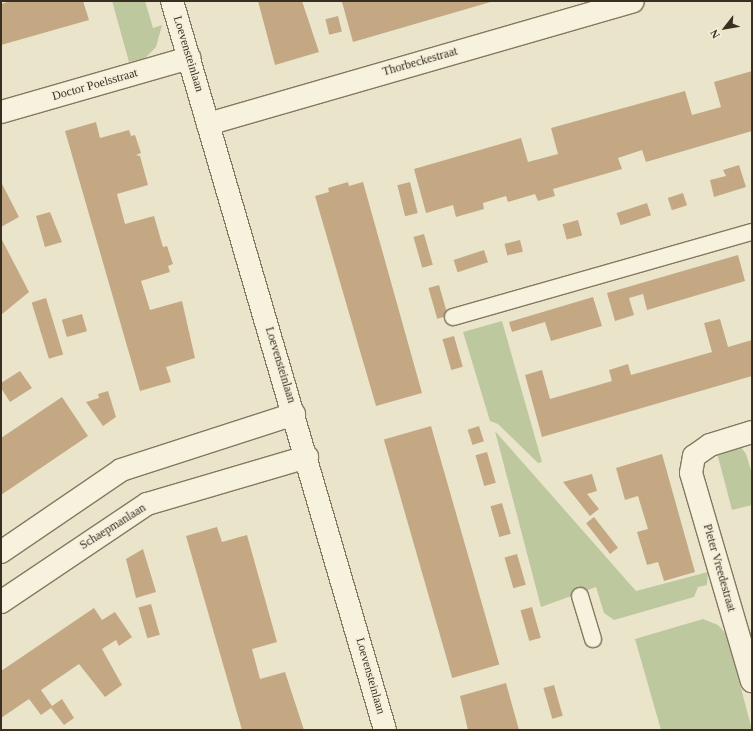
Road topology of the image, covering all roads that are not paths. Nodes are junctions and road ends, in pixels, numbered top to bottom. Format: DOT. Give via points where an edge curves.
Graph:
graph roads {
  1 [pos="172,1"];
  2 [pos="633,1"];
  3 [pos="189,58"];
  4 [pos="1,112"];
  5 [pos="208,124"];
  6 [pos="752,232"];
  7 [pos="453,317"];
  8 [pos="294,414"];
  9 [pos="752,432"];
  10 [pos="307,457"];
  11 [pos="1,552"];
  12 [pos="580,596"];
  13 [pos="1,602"];
  14 [pos="593,639"];
  15 [pos="752,681"];
  16 [pos="385,730"];
  1 -- 3 [label="street, Loevensteinlaan"];
  2 -- 5 [label="street, Thorbeckestraat"];
  3 -- 4 [label="street, Doctor Poelsstraat"];
  3 -- 5 [label="street, Loevensteinlaan"];
  5 -- 8 [label="street, Loevensteinlaan"];
  6 -- 7 [label="lane"];
  8 -- 10 [label="street, Loevensteinlaan"];
  8 -- 11 [label="street" via="121,470"];
  9 -- 15 [label="street, Pieter Vreedestraat" via="710,445 694,456 691,473"];
  10 -- 13 [label="street, Schaepmanlaan" via="147,504"];
  10 -- 16 [label="street, Loevensteinlaan"];
  12 -- 14 [label="lane"];
}
